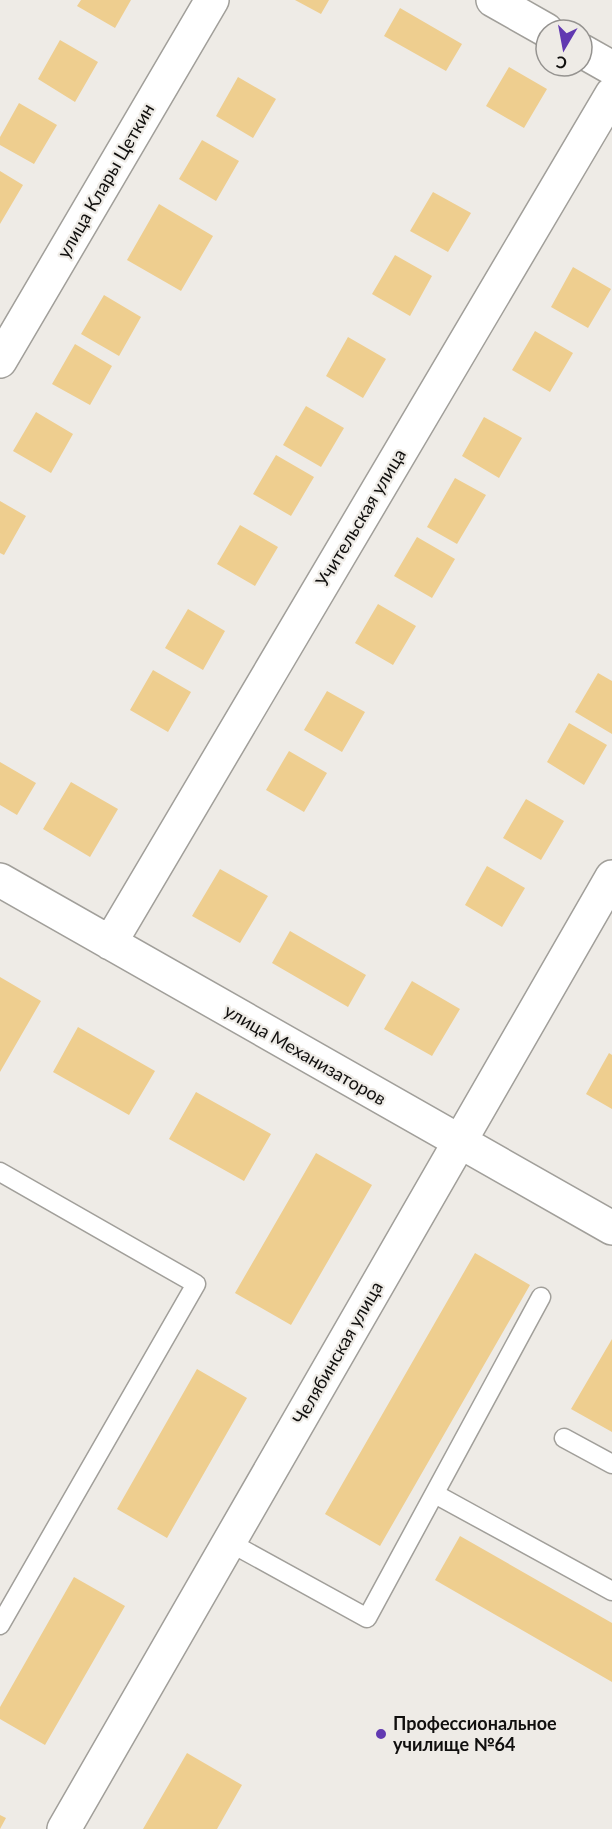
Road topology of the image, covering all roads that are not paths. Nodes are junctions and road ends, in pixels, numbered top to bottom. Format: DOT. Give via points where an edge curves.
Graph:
graph roads {
  1 [pos="212,0"];
  2 [pos="493,0"];
  3 [pos="534,23"];
  4 [pos="594,58"];
  5 [pos="612,68"];
  6 [pos="612,94"];
  7 [pos="0,362"];
  8 [pos="612,877"];
  9 [pos="0,880"];
  10 [pos="110,943"];
  11 [pos="459,1143"];
  12 [pos="0,1172"];
  13 [pos="612,1228"];
  14 [pos="541,1297"];
  15 [pos="564,1438"];
  16 [pos="612,1464"];
  17 [pos="435,1494"];
  18 [pos="229,1542"];
  19 [pos="612,1591"];
  20 [pos="0,1625"];
  21 [pos="64,1829"];
  1 -- 7 [label="street, улица Клары Цеткин"];
  2 -- 3 [label="street"];
  4 -- 5 [label="street"];
  6 -- 10 [label="street, Учительская улица"];
  8 -- 11 [label="street, Челябинская улица"];
  9 -- 10 [label="street, улица Механизаторов"];
  10 -- 11 [label="street, улица Механизаторов"];
  11 -- 13 [label="street, улица Механизаторов"];
  11 -- 18 [label="street, Челябинская улица"];
  12 -- 20 [label="lane" via="196,1284"];
  14 -- 17 [label="lane"];
  15 -- 16 [label="lane"];
  17 -- 18 [label="lane" via="367,1618"];
  17 -- 19 [label="lane"];
  18 -- 21 [label="street, Челябинская улица"];
}
